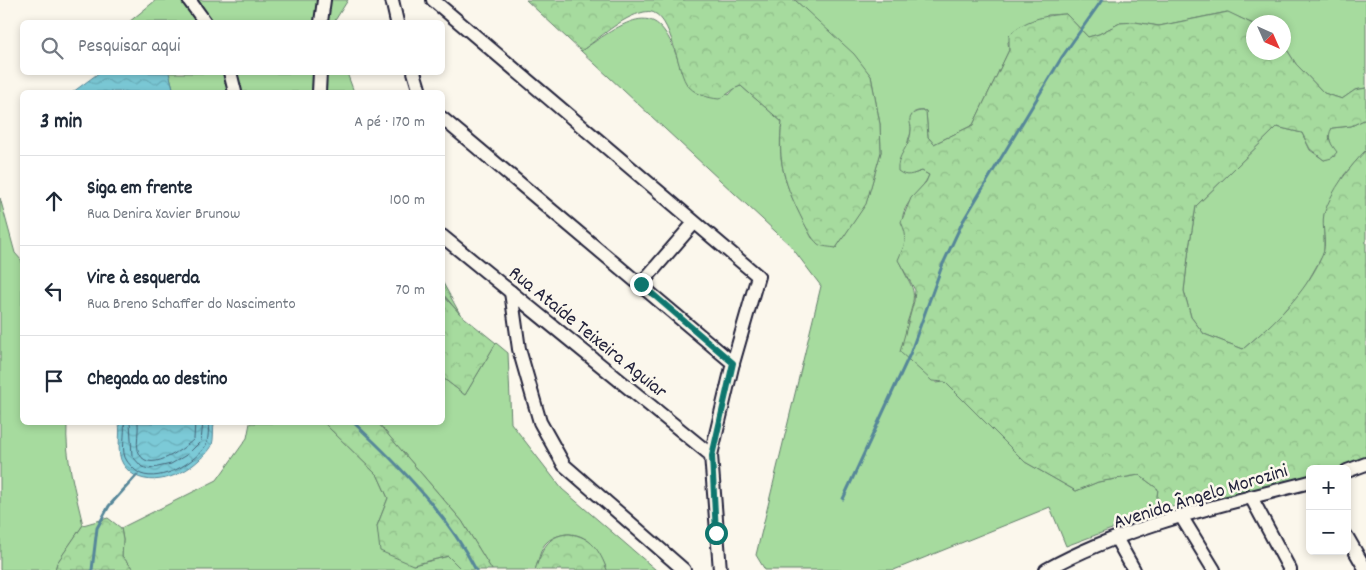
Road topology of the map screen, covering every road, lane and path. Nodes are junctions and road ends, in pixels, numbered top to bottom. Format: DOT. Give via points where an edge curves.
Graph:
graph roads {
  1 [pos="189,0"];
  2 [pos="324,0"];
  3 [pos="392,0"];
  4 [pos="432,0"];
  5 [pos="204,20"];
  6 [pos="321,20"];
  7 [pos="397,20"];
  8 [pos="231,75"];
  9 [pos="320,75"];
  10 [pos="415,75"];
  11 [pos="234,90"];
  12 [pos="319,90"];
  13 [pos="419,90"];
  14 [pos="445,121"];
  15 [pos="694,222"];
  16 [pos="445,238"];
  17 [pos="641,284"];
  18 [pos="511,292"];
  19 [pos="733,363"];
  20 [pos="712,456"];
  21 [pos="1366,464"];
  22 [pos="1351,469"];
  23 [pos="1306,483"];
  24 [pos="1251,498"];
  25 [pos="1181,516"];
  26 [pos="1116,538"];
  27 [pos="1351,544"];
  28 [pos="1050,569"];
  29 [pos="684,570"];
  30 [pos="720,570"];
  31 [pos="1134,570"];
  32 [pos="1214,570"];
  33 [pos="1290,570"];
  34 [pos="1366,570"];
  1 -- 5 [label="street"];
  2 -- 6 [label="street"];
  3 -- 7 [label="street"];
  4 -- 15 [label="street"];
  8 -- 11 [label="street"];
  9 -- 12 [label="street"];
  10 -- 13 [label="street"];
  14 -- 17 [label="street"];
  15 -- 17 [label="street"];
  15 -- 19 [label="street" via="756,273 758,280"];
  16 -- 18 [label="street, Rua Ataíde Teixeira Aguiar"];
  17 -- 19 [label="street"];
  18 -- 20 [label="street, Rua Ataíde Teixeira Aguiar"];
  18 -- 29 [label="street" via="519,349 540,422 564,465"];
  19 -- 20 [label="street"];
  20 -- 30 [label="street"];
  21 -- 22 [label="street"];
  23 -- 24 [label="street, Avenida Ângelo Morozini"];
  24 -- 25 [label="street, Avenida Ângelo Morozini"];
  24 -- 33 [label="street"];
  25 -- 26 [label="street, Avenida Ângelo Morozini"];
  25 -- 32 [label="street"];
  26 -- 28 [label="street, Avenida Ângelo Morozini"];
  26 -- 31 [label="street"];
  27 -- 34 [label="street"];
}
